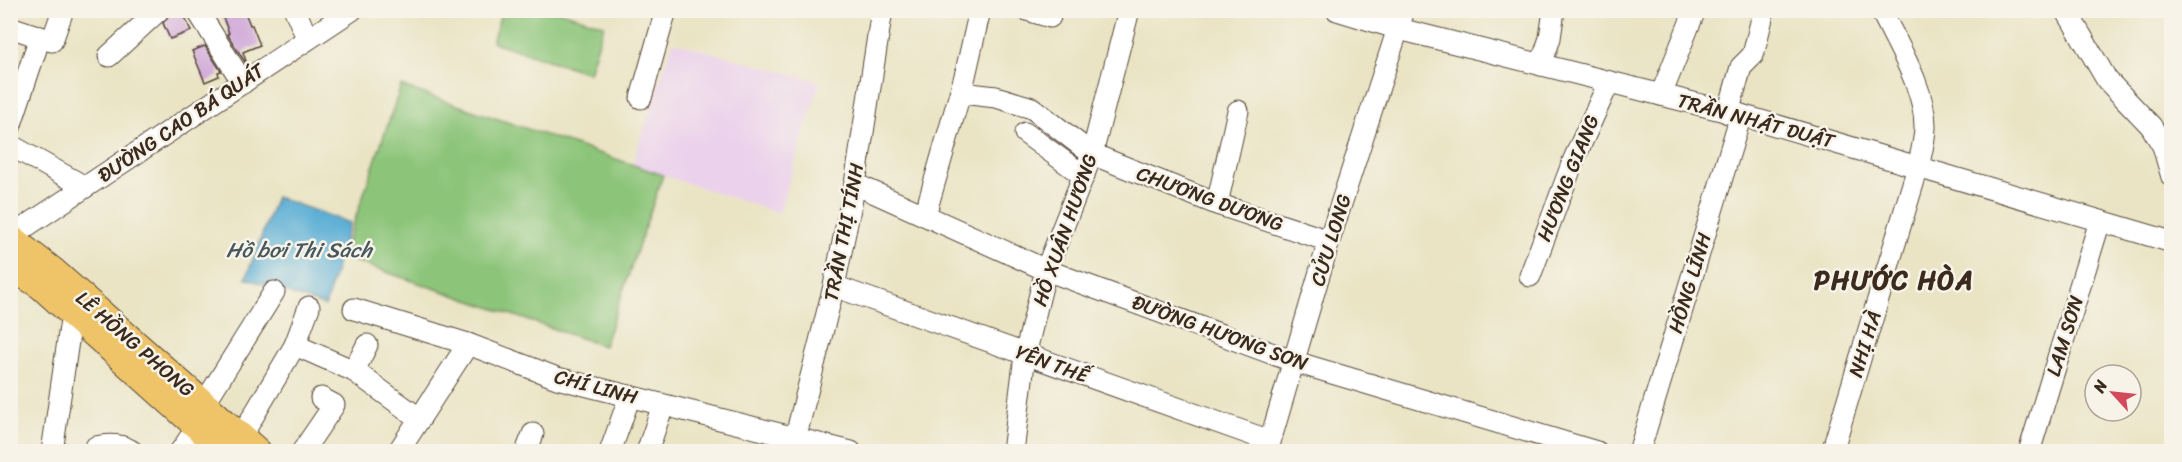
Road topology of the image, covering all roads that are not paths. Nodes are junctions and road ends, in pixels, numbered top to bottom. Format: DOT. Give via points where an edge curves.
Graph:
graph roads {
  1 [pos="63,10"];
  2 [pos="159,10"];
  3 [pos="197,10"];
  4 [pos="295,10"];
  5 [pos="352,10"];
  6 [pos="666,10"];
  7 [pos="882,10"];
  8 [pos="980,10"];
  9 [pos="1027,10"];
  10 [pos="1129,10"];
  11 [pos="1337,10"];
  12 [pos="1554,10"];
  13 [pos="1695,10"];
  14 [pos="1764,10"];
  15 [pos="1881,10"];
  16 [pos="2067,10"];
  17 [pos="1050,17"];
  18 [pos="1401,20"];
  19 [pos="10,27"];
  20 [pos="40,37"];
  21 [pos="307,38"];
  22 [pos="110,56"];
  23 [pos="1541,65"];
  24 [pos="1609,82"];
  25 [pos="243,84"];
  26 [pos="960,93"];
  27 [pos="1661,95"];
  28 [pos="641,98"];
  29 [pos="1238,111"];
  30 [pos="1735,114"];
  31 [pos="10,127"];
  32 [pos="1025,133"];
  33 [pos="10,145"];
  34 [pos="1092,154"];
  35 [pos="1918,167"];
  36 [pos="1084,176"];
  37 [pos="2172,177"];
  38 [pos="855,184"];
  39 [pos="85,187"];
  40 [pos="1217,204"];
  41 [pos="925,215"];
  42 [pos="2100,221"];
  43 [pos="10,238"];
  44 [pos="1329,241"];
  45 [pos="2172,242"];
  46 [pos="10,266"];
  47 [pos="1046,270"];
  48 [pos="1530,276"];
  49 [pos="834,286"];
  50 [pos="274,292"];
  51 [pos="309,307"];
  52 [pos="354,309"];
  53 [pos="72,313"];
  54 [pos="468,344"];
  55 [pos="295,345"];
  56 [pos="367,345"];
  57 [pos="1025,355"];
  58 [pos="1295,362"];
  59 [pos="354,371"];
  60 [pos="630,396"];
  61 [pos="321,398"];
  62 [pos="663,405"];
  63 [pos="201,415"];
  64 [pos="420,419"];
  65 [pos="794,445"];
  66 [pos="1268,446"];
  67 [pos="242,447"];
  68 [pos="52,452"];
  69 [pos="95,452"];
  70 [pos="133,452"];
  71 [pos="180,452"];
  72 [pos="302,452"];
  73 [pos="398,452"];
  74 [pos="610,452"];
  75 [pos="647,452"];
  76 [pos="851,452"];
  77 [pos="1013,452"];
  78 [pos="1597,452"];
  79 [pos="1639,452"];
  80 [pos="1832,452"];
  81 [pos="2030,452"];
  1 -- 20 [label="street" via="52,41"];
  2 -- 22 [label="street"];
  3 -- 25 [label="street"];
  4 -- 21 [label="street"];
  5 -- 21 [label="street, ĐƯỜNG CAO BÁ QUÁT"];
  6 -- 28 [label="street"];
  7 -- 38 [label="street, TRẦN THỊ TÍNH"];
  8 -- 26 [label="street"];
  9 -- 17 [label="street"];
  10 -- 34 [label="street, HỒ XUÂN HƯƠNG"];
  11 -- 18 [label="street, TRẦN NHẬT DUẬT"];
  12 -- 23 [label="street"];
  13 -- 27 [label="street"];
  14 -- 30 [label="street, HỒNG LĨNH" via="1753,55 1741,67"];
  15 -- 35 [label="street, NHỊ HÀ" via="1923,106 1925,127"];
  16 -- 37 [label="street" via="2107,80 2151,126 2163,146"];
  18 -- 23 [label="street, TRẦN NHẬT DUẬT"];
  18 -- 44 [label="street, CỬU LONG"];
  19 -- 20 [label="street"];
  20 -- 31 [label="street"];
  21 -- 25 [label="street, ĐƯỜNG CAO BÁ QUÁT"];
  23 -- 24 [label="street, TRẦN NHẬT DUẬT"];
  24 -- 27 [label="street, TRẦN NHẬT DUẬT"];
  24 -- 48 [label="street, HƯƠNG GIANG" via="1574,159"];
  25 -- 39 [label="street, ĐƯỜNG CAO BÁ QUÁT"];
  26 -- 34 [label="street, CHƯƠNG DƯƠNG" via="996,97 1032,108"];
  26 -- 41 [label="street"];
  27 -- 30 [label="street, TRẦN NHẬT DUẬT"];
  29 -- 40 [label="street"];
  30 -- 35 [label="street, TRẦN NHẬT DUẬT"];
  30 -- 79 [label="street, HỒNG LĨNH"];
  32 -- 36 [label="street"];
  33 -- 39 [label="street"];
  34 -- 36 [label="street, HỒ XUÂN HƯƠNG"];
  34 -- 40 [label="street, CHƯƠNG DƯƠNG"];
  35 -- 42 [label="street, TRẦN NHẬT DUẬT"];
  35 -- 80 [label="street, NHỊ HÀ"];
  36 -- 47 [label="street, HỒ XUÂN HƯƠNG"];
  38 -- 41 [label="street, ĐƯỜNG HƯƠNG SƠN"];
  38 -- 49 [label="street, TRẦN THỊ TÍNH"];
  39 -- 43 [label="street, ĐƯỜNG CAO BÁ QUÁT"];
  40 -- 44 [label="street, CHƯƠNG DƯƠNG"];
  41 -- 47 [label="street, ĐƯỜNG HƯƠNG SƠN"];
  42 -- 45 [label="street, TRẦN NHẬT DUẬT"];
  42 -- 81 [label="street, LAM SƠN"];
  43 -- 63 [label="main road, LÊ HỒNG PHONG" via="54,272"];
  44 -- 58 [label="street, CỬU LONG"];
  46 -- 53 [label="main road, LÊ HỒNG PHONG"];
  47 -- 57 [label="street, HỒ XUÂN HƯƠNG"];
  47 -- 58 [label="street, ĐƯỜNG HƯƠNG SƠN"];
  49 -- 57 [label="street, YÊN THẾ"];
  49 -- 65 [label="street, TRẦN THỊ TÍNH"];
  50 -- 63 [label="street"];
  51 -- 55 [label="street"];
  52 -- 54 [label="street, CHÍ LINH"];
  53 -- 63 [label="main road, LÊ HỒNG PHONG"];
  53 -- 68 [label="street"];
  54 -- 60 [label="street, CHÍ LINH" via="557,378"];
  54 -- 64 [label="street"];
  55 -- 59 [label="street"];
  55 -- 67 [label="street"];
  56 -- 59 [label="street"];
  57 -- 66 [label="street, YÊN THẾ"];
  57 -- 77 [label="street, HỒ XUÂN HƯƠNG"];
  58 -- 66 [label="street, CỬU LONG"];
  58 -- 78 [label="street, ĐƯỜNG HƯƠNG SƠN"];
  59 -- 64 [label="street"];
  60 -- 62 [label="street, CHÍ LINH"];
  60 -- 74 [label="street"];
  61 -- 72 [label="street" via="334,405"];
  62 -- 65 [label="street, CHÍ LINH"];
  62 -- 75 [label="street"];
  63 -- 67 [label="main road, LÊ HỒNG PHONG"];
  63 -- 71 [label="street"];
  64 -- 73 [label="street"];
  65 -- 76 [label="street, CHÍ LINH"];
  69 -- 70 [label="street" via="96,447 107,444"];
}
